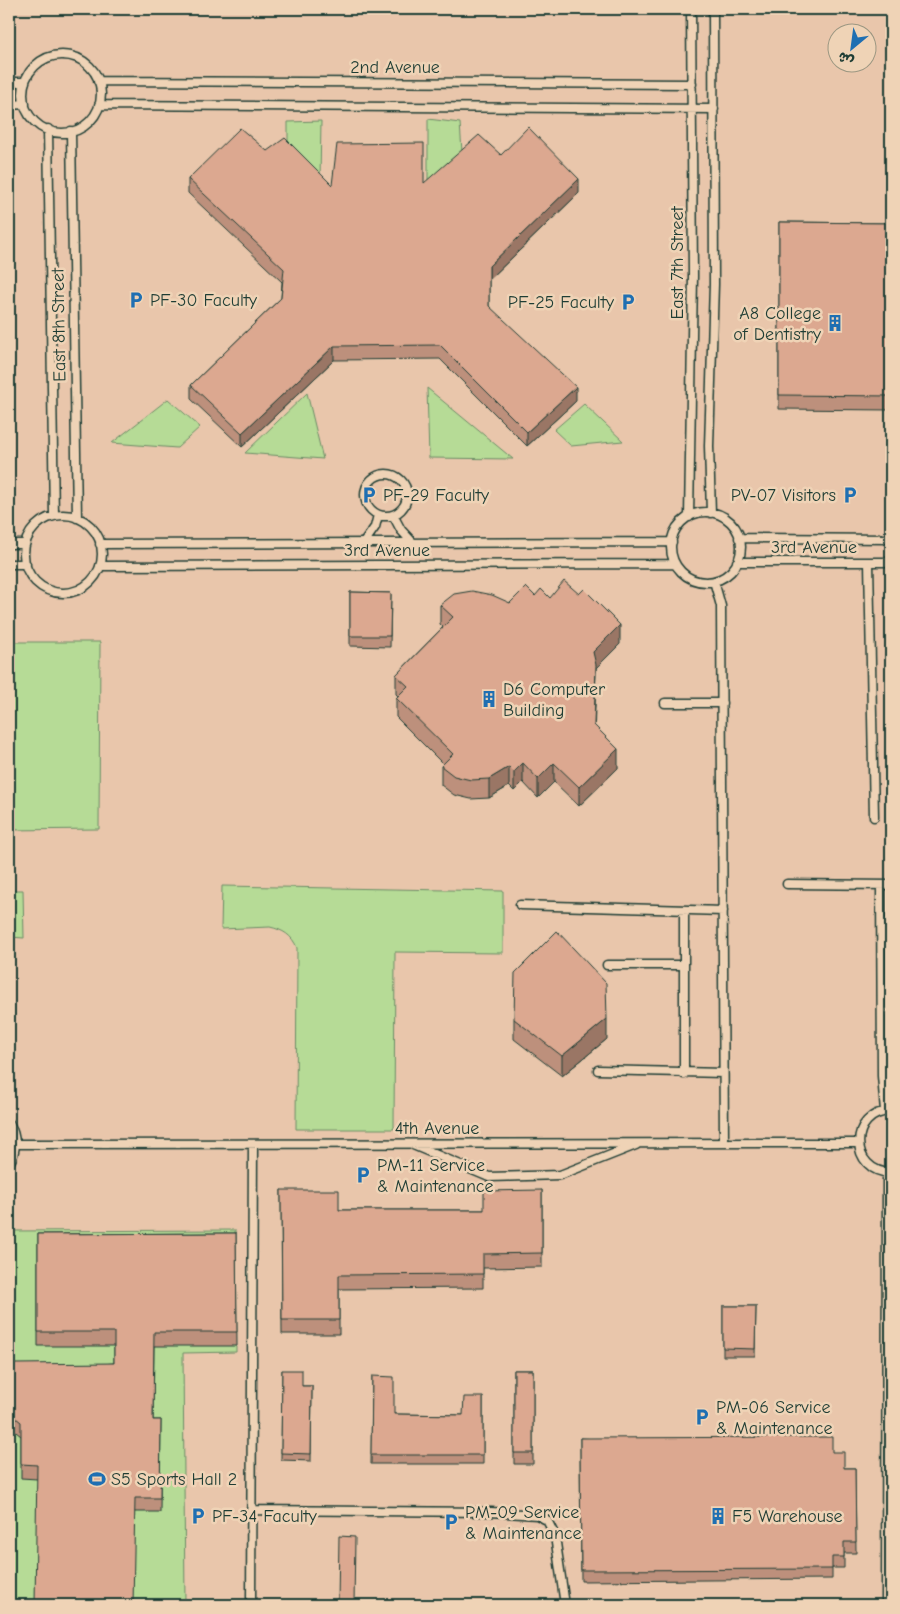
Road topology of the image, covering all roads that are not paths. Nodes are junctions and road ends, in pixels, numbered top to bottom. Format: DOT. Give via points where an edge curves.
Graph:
graph roads {
  1 [pos="691,9"];
  2 [pos="713,9"];
  3 [pos="9,82"];
  4 [pos="25,82"];
  5 [pos="98,82"];
  6 [pos="692,84"];
  7 [pos="9,104"];
  8 [pos="25,104"];
  9 [pos="99,104"];
  10 [pos="692,108"];
  11 [pos="714,109"];
  12 [pos="48,129"];
  13 [pos="71,131"];
  14 [pos="710,513"];
  15 [pos="378,515"];
  16 [pos="393,515"];
  17 [pos="54,516"];
  18 [pos="689,517"];
  19 [pos="77,518"];
  20 [pos="740,538"];
  21 [pos="891,539"];
  22 [pos="672,542"];
  23 [pos="9,544"];
  24 [pos="25,544"];
  25 [pos="100,544"];
  26 [pos="363,544"];
  27 [pos="414,544"];
  28 [pos="737,562"];
  29 [pos="869,562"];
  30 [pos="891,562"];
  31 [pos="9,564"];
  32 [pos="26,564"];
  33 [pos="675,564"];
  34 [pos="100,566"];
  35 [pos="714,581"];
  36 [pos="665,703"];
  37 [pos="722,703"];
  38 [pos="874,817"];
  39 [pos="787,884"];
  40 [pos="881,885"];
  41 [pos="891,885"];
  42 [pos="520,905"];
  43 [pos="684,910"];
  44 [pos="723,911"];
  45 [pos="607,965"];
  46 [pos="684,965"];
  47 [pos="598,1070"];
  48 [pos="684,1074"];
  49 [pos="723,1074"];
  50 [pos="888,1111"];
  51 [pos="9,1123"];
  52 [pos="408,1143"];
  53 [pos="640,1143"];
  54 [pos="724,1143"];
  55 [pos="859,1143"];
  56 [pos="15,1144"];
  57 [pos="253,1144"];
  58 [pos="9,1164"];
  59 [pos="889,1173"];
  60 [pos="251,1510"];
  61 [pos="251,1605"];
  62 [pos="565,1605"];
  63 [pos="886,1605"];
  1 -- 6 [label="lane, East 7th Street"];
  2 -- 11 [label="lane, East 7th Street"];
  3 -- 4 [label="lane"];
  4 -- 5 [label="lane" via="43,60 63,55 90,67"];
  4 -- 8 [label="lane"];
  5 -- 6 [label="lane, 2nd Avenue"];
  5 -- 9 [label="lane"];
  6 -- 10 [label="lane, East 7th Street"];
  7 -- 8 [label="lane"];
  8 -- 12 [label="lane" via="34,120"];
  9 -- 10 [label="lane"];
  9 -- 13 [label="lane" via="89,122"];
  10 -- 11 [label="lane"];
  10 -- 18 [label="lane, East 7th Street"];
  11 -- 14 [label="lane, East 7th Street"];
  12 -- 13 [label="lane"];
  12 -- 17 [label="lane, East 8th Street"];
  13 -- 19 [label="lane, East 8th Street"];
  14 -- 18 [label="lane"];
  14 -- 20 [label="lane" via="731,523"];
  15 -- 16 [label="lane"];
  15 -- 16 [label="lane" via="367,505 365,491 372,478 386,474 400,479 407,491 404,506"];
  15 -- 26 [label="lane" via="375,527"];
  16 -- 27 [label="lane"];
  17 -- 19 [label="lane"];
  17 -- 24 [label="lane" via="36,526"];
  18 -- 22 [label="lane" via="676,529"];
  19 -- 25 [label="lane" via="91,527"];
  20 -- 21 [label="lane, 3rd Avenue"];
  20 -- 28 [label="lane"];
  22 -- 27 [label="lane, 3rd Avenue"];
  22 -- 33 [label="lane"];
  23 -- 24 [label="lane"];
  24 -- 32 [label="lane"];
  25 -- 26 [label="lane, 3rd Avenue"];
  25 -- 34 [label="lane"];
  26 -- 27 [label="lane, 3rd Avenue"];
  28 -- 29 [label="lane, 3rd Avenue"];
  28 -- 35 [label="lane" via="730,572"];
  29 -- 30 [label="lane, 3rd Avenue"];
  29 -- 38 [label="lane"];
  31 -- 32 [label="lane"];
  32 -- 34 [label="lane" via="43,587 62,592 82,588"];
  33 -- 34 [label="lane, 3rd Avenue"];
  33 -- 35 [label="lane" via="696,581"];
  35 -- 37 [label="lane" via="721,606"];
  36 -- 37 [label="lane"];
  37 -- 44 [label="lane"];
  39 -- 40 [label="lane"];
  40 -- 41 [label="lane"];
  40 -- 50 [label="lane" via="882,1076"];
  42 -- 43 [label="lane"];
  43 -- 44 [label="lane"];
  43 -- 46 [label="lane"];
  44 -- 49 [label="lane"];
  45 -- 46 [label="lane"];
  46 -- 48 [label="lane"];
  47 -- 48 [label="lane"];
  48 -- 49 [label="lane"];
  49 -- 54 [label="lane"];
  50 -- 55 [label="lane" via="877,1113 863,1125"];
  51 -- 56 [label="lane"];
  52 -- 53 [label="lane, 4th Avenue"];
  52 -- 53 [label="lane" via="489,1177 560,1175"];
  52 -- 57 [label="lane, 4th Avenue"];
  53 -- 54 [label="lane, 4th Avenue"];
  54 -- 55 [label="lane, 4th Avenue"];
  55 -- 59 [label="lane" via="870,1166"];
  56 -- 57 [label="lane, 4th Avenue"];
  56 -- 58 [label="lane"];
  57 -- 60 [label="lane"];
  59 -- 63 [label="lane"];
  60 -- 61 [label="lane"];
  60 -- 62 [label="lane" via="537,1515 547,1520 555,1536"];
}
